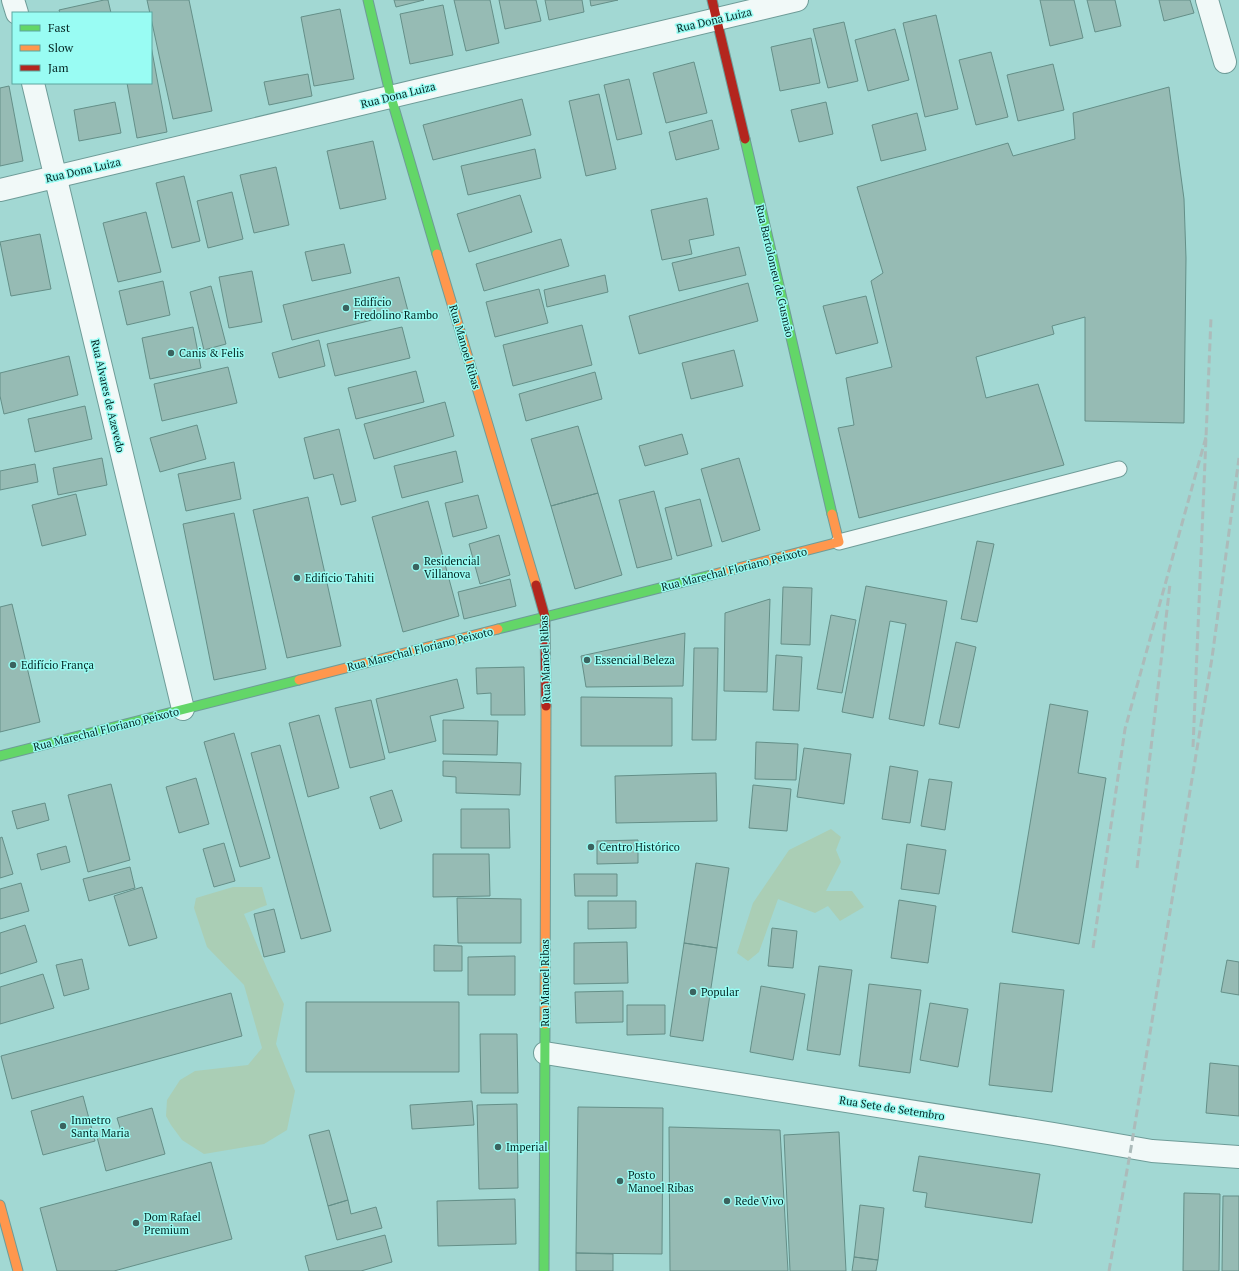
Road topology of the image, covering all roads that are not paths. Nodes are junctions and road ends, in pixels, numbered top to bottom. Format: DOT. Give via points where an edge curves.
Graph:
graph roads {
  1 [pos="13,0"];
  2 [pos="368,0"];
  3 [pos="797,0"];
  4 [pos="1207,0"];
  5 [pos="714,10"];
  6 [pos="16,12"];
  7 [pos="1225,62"];
  8 [pos="33,84"];
  9 [pos="391,97"];
  10 [pos="56,177"];
  11 [pos="0,190"];
  12 [pos="1119,470"];
  13 [pos="839,542"];
  14 [pos="545,617"];
  15 [pos="183,709"];
  16 [pos="0,756"];
  17 [pos="545,1052"];
  18 [pos="1239,1157"];
  19 [pos="0,1205"];
  20 [pos="18,1271"];
  21 [pos="544,1271"];
  1 -- 6 [label="street"];
  2 -- 9 [label="street, Rua Manoel Ribas"];
  3 -- 5 [label="street, Rua Dona Luiza"];
  4 -- 7 [label="street"];
  5 -- 9 [label="street, Rua Dona Luiza"];
  5 -- 13 [label="street, Rua Bartolomeu de Gusmão"];
  8 -- 10 [label="street, Rua Alvares de Azevedo"];
  9 -- 10 [label="street, Rua Dona Luiza"];
  9 -- 14 [label="street, Rua Manoel Ribas"];
  10 -- 11 [label="street, Rua Dona Luiza"];
  10 -- 15 [label="street, Rua Alvares de Azevedo"];
  12 -- 13 [label="lane"];
  13 -- 14 [label="street, Rua Marechal Floriano Peixoto"];
  14 -- 15 [label="street, Rua Marechal Floriano Peixoto"];
  14 -- 17 [label="street, Rua Manoel Ribas"];
  15 -- 16 [label="street, Rua Marechal Floriano Peixoto"];
  17 -- 18 [label="street, Rua Sete de Setembro" via="1152,1151"];
  17 -- 21 [label="street, Rua Manoel Ribas"];
  19 -- 20 [label="street"];
}
